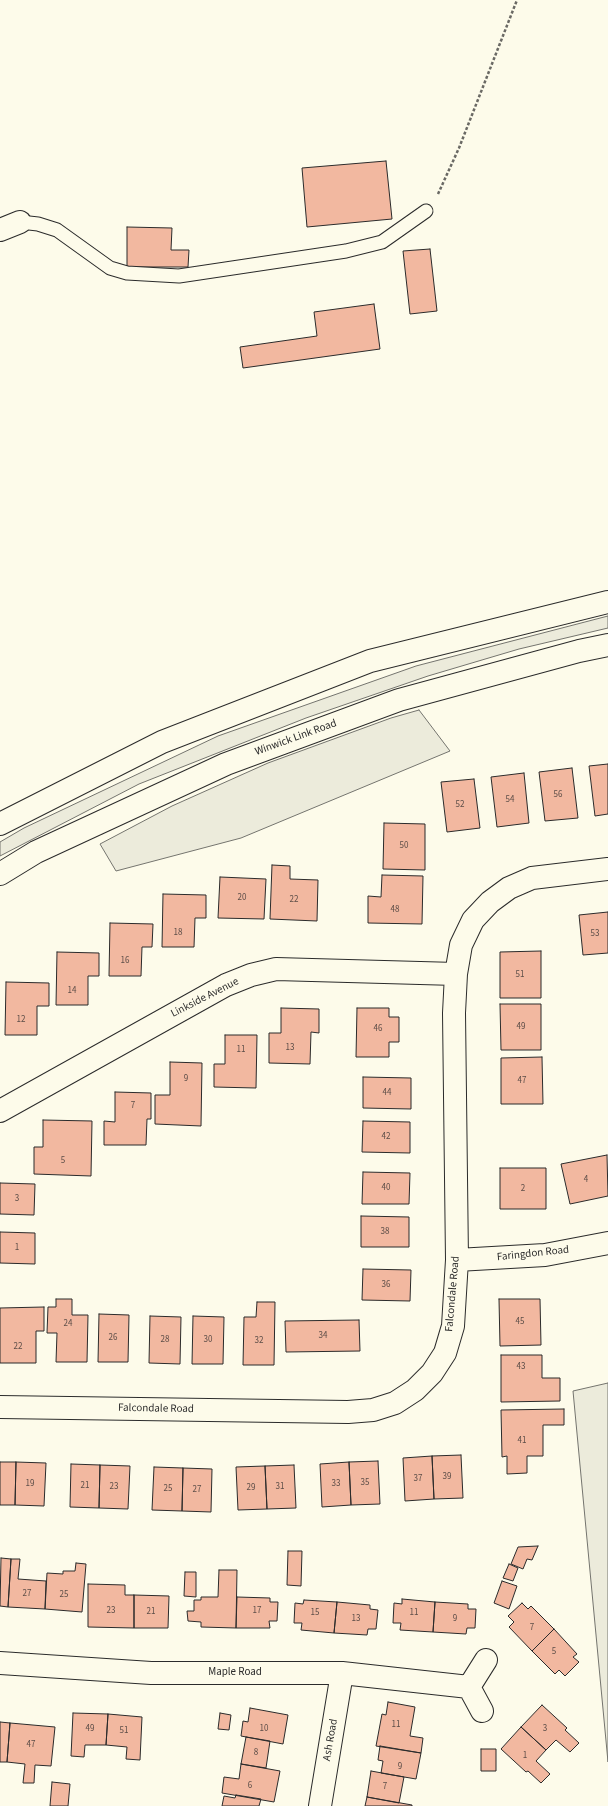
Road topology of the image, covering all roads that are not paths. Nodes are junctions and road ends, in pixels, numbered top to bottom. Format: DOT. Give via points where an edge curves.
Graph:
graph roads {
  1 [pos="426,211"];
  2 [pos="20,222"];
  3 [pos="0,230"];
  4 [pos="608,602"];
  5 [pos="608,645"];
  6 [pos="0,824"];
  7 [pos="608,869"];
  8 [pos="0,874"];
  9 [pos="456,974"];
  10 [pos="0,1111"];
  11 [pos="608,1243"];
  12 [pos="457,1260"];
  13 [pos="0,1407"];
  14 [pos="486,1660"];
  15 [pos="0,1663"];
  16 [pos="342,1673"];
  17 [pos="469,1687"];
  18 [pos="482,1711"];
  19 [pos="320,1806"];
  1 -- 2 [label="lane" via="382,242 346,251 179,276 127,273 110,268 57,230"];
  2 -- 3 [label="street"];
  4 -- 6 [label="street" via="370,662 162,742"];
  5 -- 8 [label="street, Winwick Link Road" via="399,700 226,764 36,852"];
  7 -- 9 [label="street, Falcondale Road" via="532,878 509,888 490,902 473,920 461,945"];
  9 -- 10 [label="street, Linkside Avenue" via="276,969 251,975 226,985"];
  9 -- 12 [label="street, Falcondale Road" via="454,1013"];
  11 -- 12 [label="street, Faringdon Road" via="545,1255"];
  12 -- 13 [label="street, Falcondale Road" via="453,1326 445,1353 432,1373 416,1390 395,1403 373,1410 348,1412"];
  14 -- 17 [label="street"];
  15 -- 16 [label="street, Maple Road" via="151,1673"];
  16 -- 17 [label="street, Maple Road"];
  16 -- 19 [label="street, Ash Road"];
  17 -- 18 [label="street"];
}
